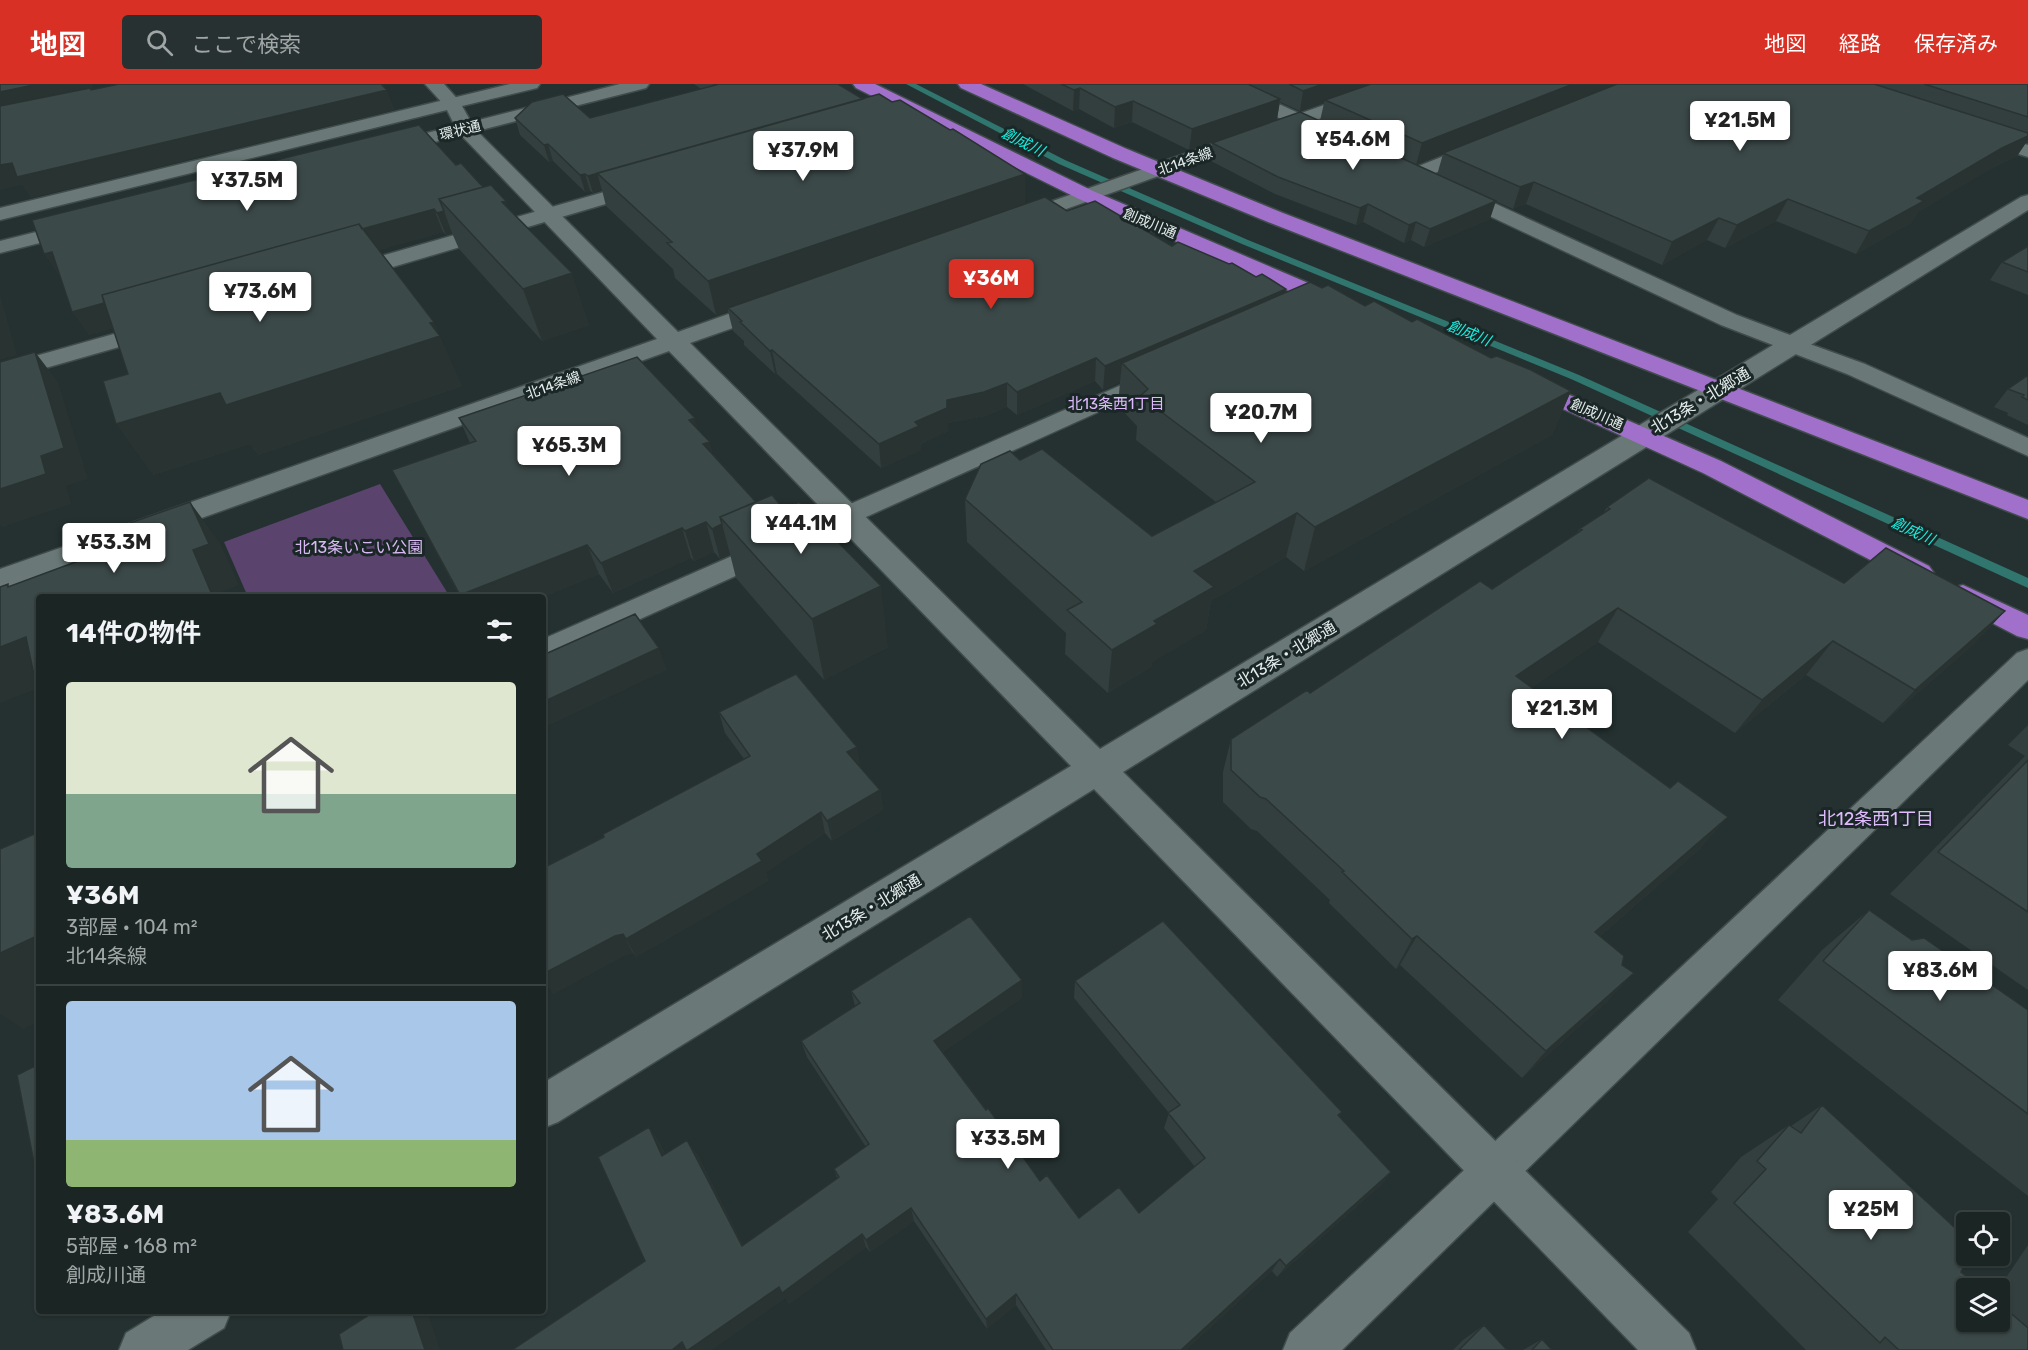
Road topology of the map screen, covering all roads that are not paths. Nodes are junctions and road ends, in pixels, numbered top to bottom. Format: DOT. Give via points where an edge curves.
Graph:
graph roads {
  1 [pos="434,84"];
  2 [pos="531,84"];
  3 [pos="640,84"];
  4 [pos="862,84"];
  5 [pos="968,84"];
  6 [pos="1221,84"];
  7 [pos="1400,84"];
  8 [pos="910,109"];
  9 [pos="459,116"];
  10 [pos="884,116"];
  11 [pos="1301,120"];
  12 [pos="1960,129"];
  13 [pos="1494,142"];
  14 [pos="1353,145"];
  15 [pos="2028,151"];
  16 [pos="368,153"];
  17 [pos="1395,164"];
  18 [pos="1150,173"];
  19 [pos="1416,174"];
  20 [pos="661,182"];
  21 [pos="1096,192"];
  22 [pos="2028,201"];
  23 [pos="0,214"];
  24 [pos="548,214"];
  25 [pos="104,221"];
  26 [pos="991,229"];
  27 [pos="0,247"];
  28 [pos="321,281"];
  29 [pos="793,300"];
  30 [pos="1329,300"];
  31 [pos="1303,312"];
  32 [pos="1361,314"];
  33 [pos="183,321"];
  34 [pos="675,342"];
  35 [pos="1793,345"];
  36 [pos="1184,365"];
  37 [pos="0,374"];
  38 [pos="1503,374"];
  39 [pos="1720,388"];
  40 [pos="1664,422"];
  41 [pos="2028,448"];
  42 [pos="2028,510"];
  43 [pos="846,516"];
  44 [pos="0,580"];
  45 [pos="2028,628"];
  46 [pos="546,651"];
  47 [pos="2028,661"];
  48 [pos="1097,770"];
  49 [pos="546,1105"];
  50 [pos="1495,1171"];
  51 [pos="202,1314"];
  52 [pos="144,1350"];
  53 [pos="1307,1350"];
  54 [pos="1672,1350"];
  1 -- 9 [label="street"];
  2 -- 9 [label="street, 環状通"];
  3 -- 9 [label="street, 環状通"];
  4 -- 8 [label="highway, 創成川通"];
  5 -- 18 [label="highway"];
  6 -- 11 [label="street"];
  7 -- 11 [label="street, 北14条線"];
  8 -- 10 [label="street"];
  8 -- 21 [label="highway, 創成川通"];
  9 -- 16 [label="street, 環状通"];
  9 -- 23 [label="street, 環状通"];
  9 -- 24 [label="street"];
  11 -- 14 [label="street"];
  11 -- 18 [label="street, 北14条線"];
  12 -- 15 [label="street"];
  13 -- 19 [label="street"];
  17 -- 19 [label="street"];
  18 -- 21 [label="street, 北14条線"];
  18 -- 39 [label="highway"];
  19 -- 35 [label="street" via="1729,320"];
  20 -- 24 [label="street"];
  21 -- 26 [label="street"];
  21 -- 30 [label="highway, 創成川通"];
  22 -- 35 [label="street, 北13条・北郷通"];
  24 -- 28 [label="street"];
  24 -- 34 [label="street"];
  25 -- 27 [label="street"];
  29 -- 34 [label="street, 北14条線"];
  30 -- 31 [label="street"];
  30 -- 32 [label="highway, 創成川通"];
  33 -- 37 [label="street"];
  34 -- 43 [label="street"];
  34 -- 44 [label="street, 北14条線"];
  35 -- 39 [label="street, 北13条・北郷通"];
  35 -- 41 [label="street" via="1856,369"];
  36 -- 43 [label="street"];
  38 -- 40 [label="highway, 創成川通"];
  39 -- 40 [label="street, 北13条・北郷通"];
  39 -- 42 [label="highway"];
  40 -- 45 [label="highway, 創成川通" via="1723,473"];
  40 -- 48 [label="street, 北13条・北郷通"];
  43 -- 46 [label="street"];
  43 -- 48 [label="street"];
  47 -- 50 [label="street"];
  48 -- 49 [label="street, 北13条・北郷通"];
  48 -- 50 [label="street"];
  50 -- 53 [label="street"];
  50 -- 54 [label="street"];
  51 -- 52 [label="street"];
}
